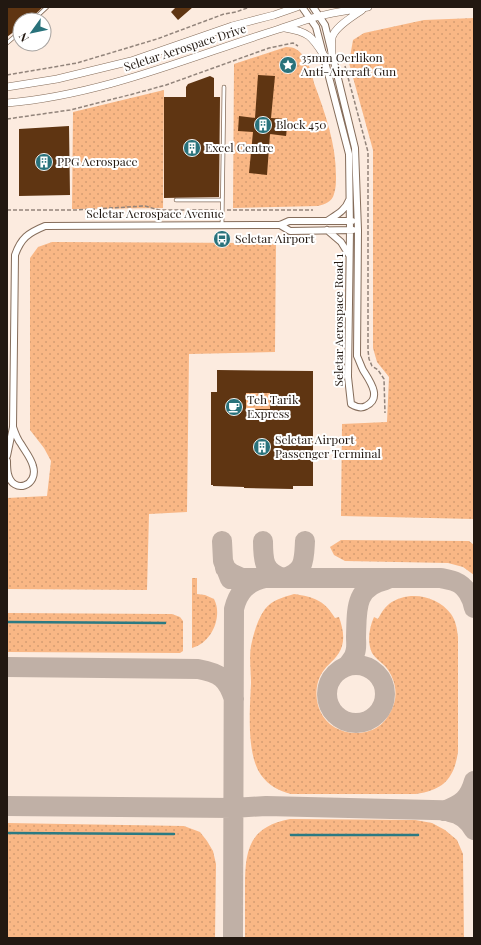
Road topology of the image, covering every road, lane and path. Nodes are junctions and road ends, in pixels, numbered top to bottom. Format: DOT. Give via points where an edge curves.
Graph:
graph roads {
  1 [pos="250,7"];
  2 [pos="297,7"];
  3 [pos="302,7"];
  4 [pos="313,7"];
  5 [pos="367,7"];
  6 [pos="320,16"];
  7 [pos="311,19"];
  8 [pos="284,27"];
  9 [pos="298,46"];
  10 [pos="332,54"];
  11 [pos="325,57"];
  12 [pos="345,66"];
  13 [pos="7,75"];
  14 [pos="224,86"];
  15 [pos="7,87"];
  16 [pos="7,103"];
  17 [pos="7,119"];
  18 [pos="350,199"];
  19 [pos="176,200"];
  20 [pos="222,200"];
  21 [pos="7,210"];
  22 [pos="222,210"];
  23 [pos="313,210"];
  24 [pos="326,221"];
  25 [pos="350,221"];
  26 [pos="358,221"];
  27 [pos="222,225"];
  28 [pos="280,225"];
  29 [pos="327,230"];
  30 [pos="350,230"];
  31 [pos="358,230"];
  32 [pos="350,258"];
  33 [pos="349,318"];
  34 [pos="357,318"];
  35 [pos="385,413"];
  36 [pos="13,427"];
  37 [pos="7,456"];
  38 [pos="7,461"];
  1 -- 13 [label="path" via="158,39 77,63"];
  2 -- 15 [label="street, Seletar Aerospace Drive" via="232,26 131,61 57,80"];
  3 -- 7 [label="street, Seletar Aerospace Road 1"];
  4 -- 6 [label="street, Seletar Aerospace Road 1"];
  5 -- 6 [label="street, Seletar Aerospace Drive"];
  5 -- 10 [label="street" via="336,30 332,37"];
  6 -- 7 [label="street, Seletar Aerospace Drive"];
  6 -- 10 [label="street, Seletar Aerospace Road 1" via="325,25"];
  7 -- 8 [label="street, Seletar Aerospace Drive"];
  7 -- 11 [label="street, Seletar Aerospace Road 1"];
  8 -- 11 [label="street" via="312,38"];
  8 -- 16 [label="street, Seletar Aerospace Drive" via="110,84 47,98"];
  9 -- 17 [label="path" via="293,43 269,48 166,84 70,110"];
  10 -- 26 [label="street, Seletar Aerospace Road 1" via="356,148"];
  11 -- 18 [label="street, Seletar Aerospace Road 1" via="349,154"];
  12 -- 35 [label="path" via="368,152 368,350 372,366 384,379"];
  14 -- 20 [label="lane"];
  18 -- 24 [label="street" via="342,211"];
  18 -- 25 [label="street, Seletar Aerospace Road 1"];
  19 -- 20 [label="lane"];
  20 -- 22 [label="lane"];
  21 -- 22 [label="path" via="145,206 159,210"];
  22 -- 23 [label="path"];
  22 -- 27 [label="lane"];
  24 -- 25 [label="street, Seletar Aerospace Avenue"];
  24 -- 28 [label="street, Seletar Aerospace Avenue" via="289,221"];
  25 -- 26 [label="street, Seletar Aerospace Avenue"];
  25 -- 30 [label="street, Seletar Aerospace Road 1"];
  26 -- 31 [label="street, Seletar Aerospace Road 1"];
  27 -- 28 [label="street, Seletar Aerospace Avenue"];
  27 -- 36 [label="street, Seletar Aerospace Avenue" via="45,226 23,238 15,255"];
  28 -- 29 [label="street, Seletar Aerospace Avenue" via="290,230"];
  29 -- 30 [label="street, Seletar Aerospace Avenue"];
  29 -- 32 [label="street" via="341,242"];
  30 -- 31 [label="street, Seletar Aerospace Avenue"];
  30 -- 32 [label="street, Seletar Aerospace Road 1"];
  31 -- 34 [label="street, Seletar Aerospace Road 1"];
  32 -- 33 [label="street, Seletar Aerospace Road 1"];
  33 -- 34 [label="street"];
  33 -- 34 [label="street, Seletar Aerospace Road 1" via="350,398 351,404 361,408 370,403 374,391 358,356"];
  36 -- 37 [label="street"];
  36 -- 38 [label="street" via="33,466 34,477 23,486 17,486 11,482"];
}
